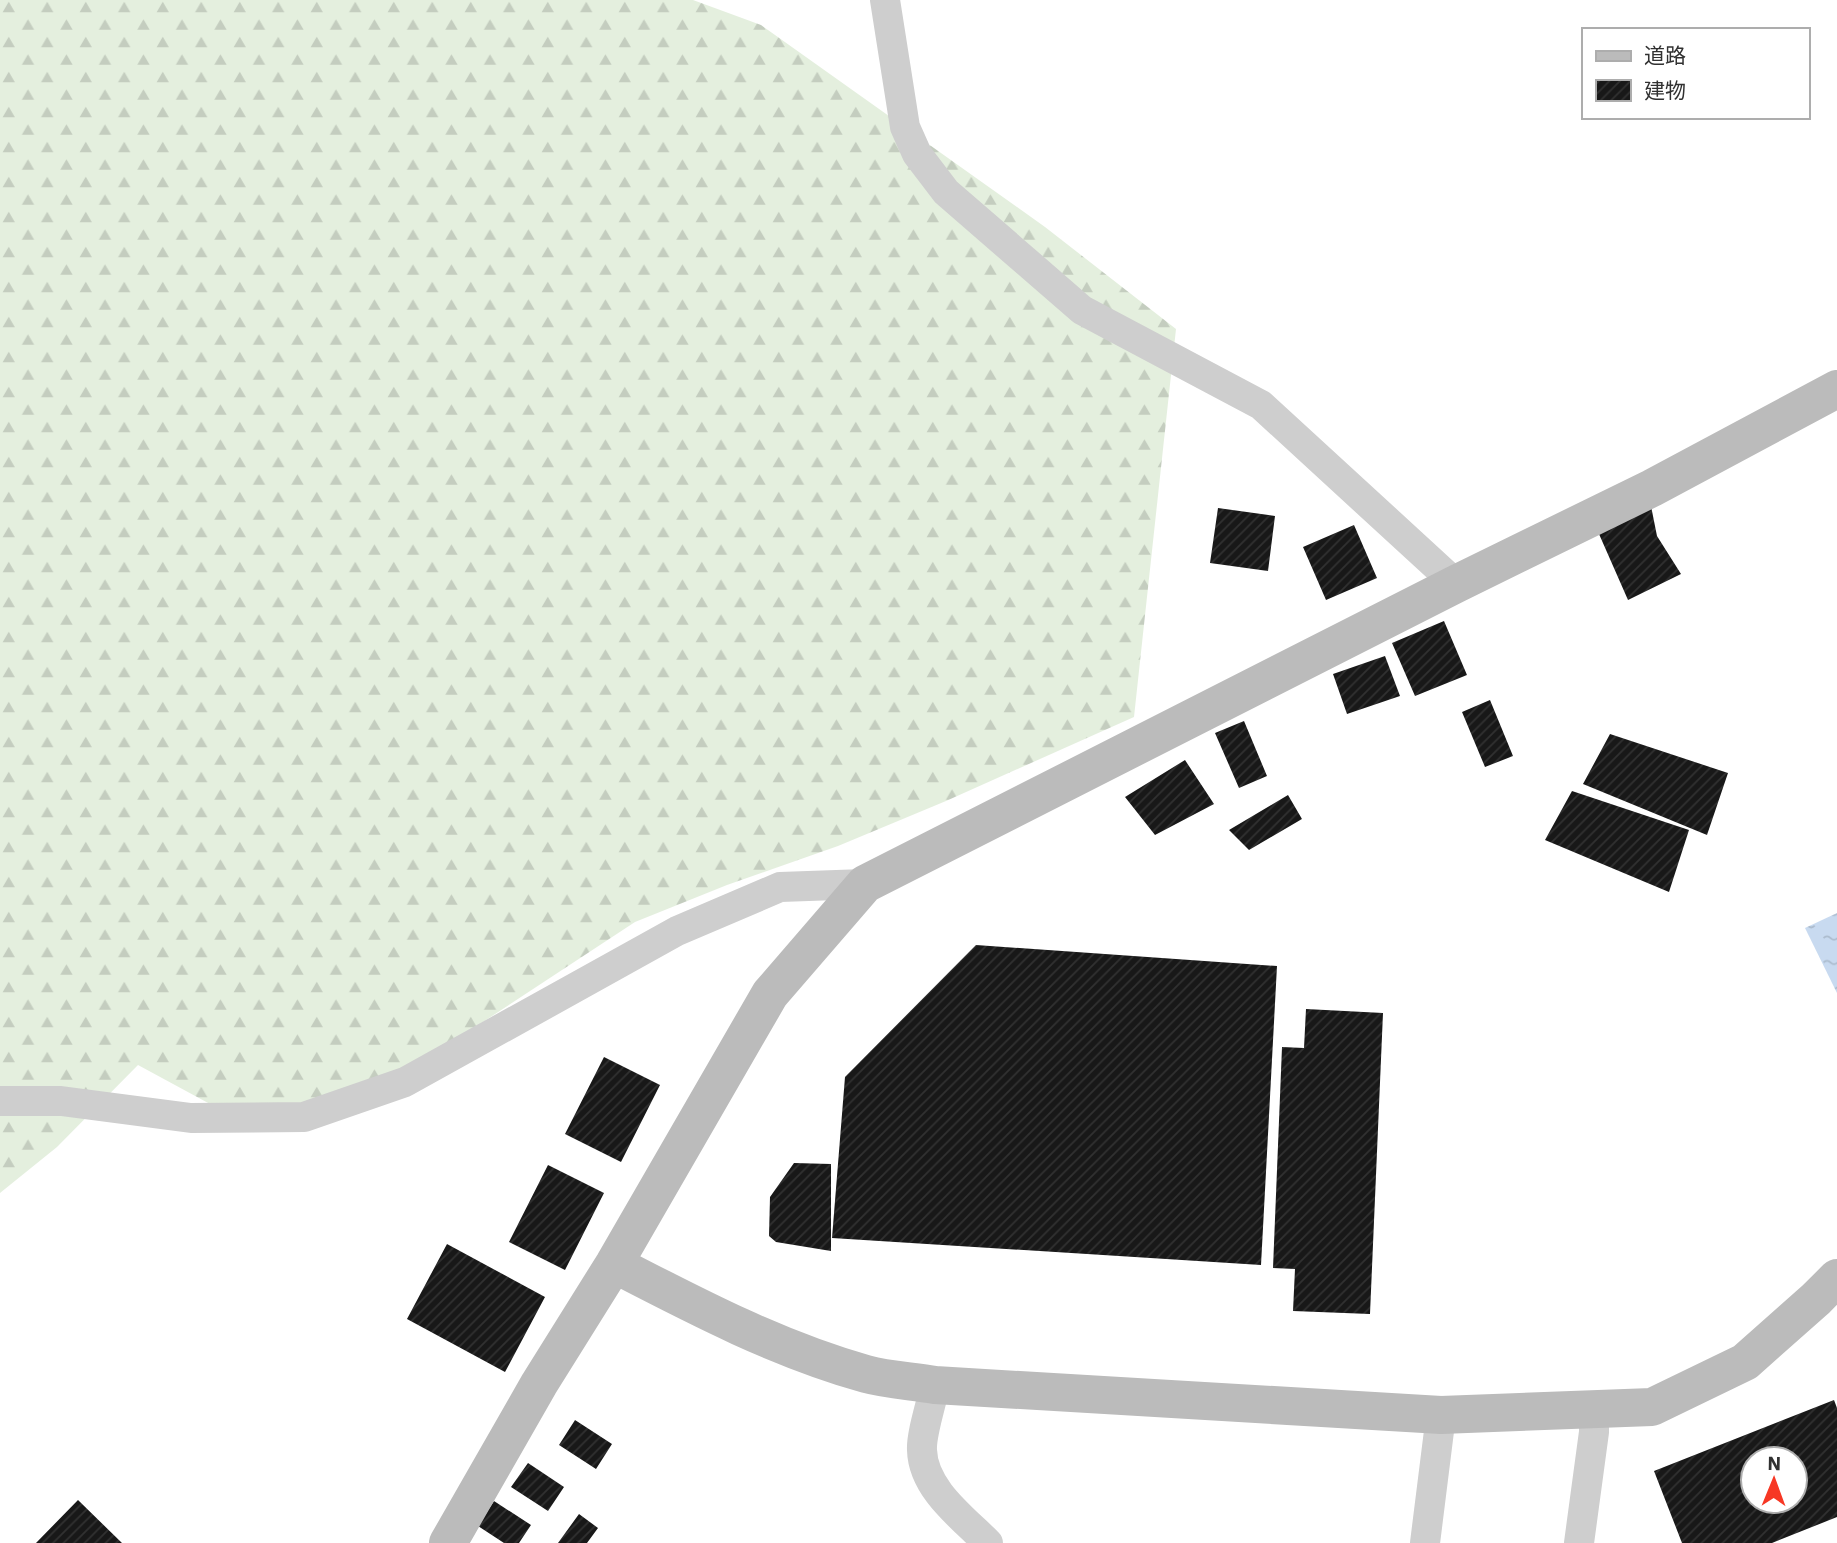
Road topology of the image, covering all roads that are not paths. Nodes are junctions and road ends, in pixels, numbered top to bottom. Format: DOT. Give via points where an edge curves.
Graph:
graph roads {
  1 [pos="885,0"];
  2 [pos="1837,389"];
  3 [pos="1455,584"];
  4 [pos="865,884"];
  5 [pos="0,1101"];
  6 [pos="614,1264"];
  7 [pos="1837,1278"];
  8 [pos="935,1385"];
  9 [pos="1594,1411"];
  10 [pos="1441,1415"];
  11 [pos="448,1543"];
  12 [pos="988,1543"];
  13 [pos="1424,1543"];
  14 [pos="1579,1543"];
  1 -- 3 [label="street" via="905,127 916,154 946,192 1082,310 1261,405"];
  2 -- 3 [label="street" via="1652,488"];
  3 -- 4 [label="street"];
  4 -- 5 [label="street" via="780,887 677,931 405,1082 304,1117 191,1118 61,1101"];
  4 -- 6 [label="street" via="769,994"];
  6 -- 8 [label="street" via="795,1351 869,1375"];
  6 -- 11 [label="street" via="538,1384"];
  7 -- 9 [label="street" via="1745,1362 1652,1407"];
  8 -- 10 [label="street"];
  8 -- 12 [label="street" via="922,1450 929,1479"];
  9 -- 10 [label="street"];
  9 -- 14 [label="street"];
  10 -- 13 [label="street"];
}
